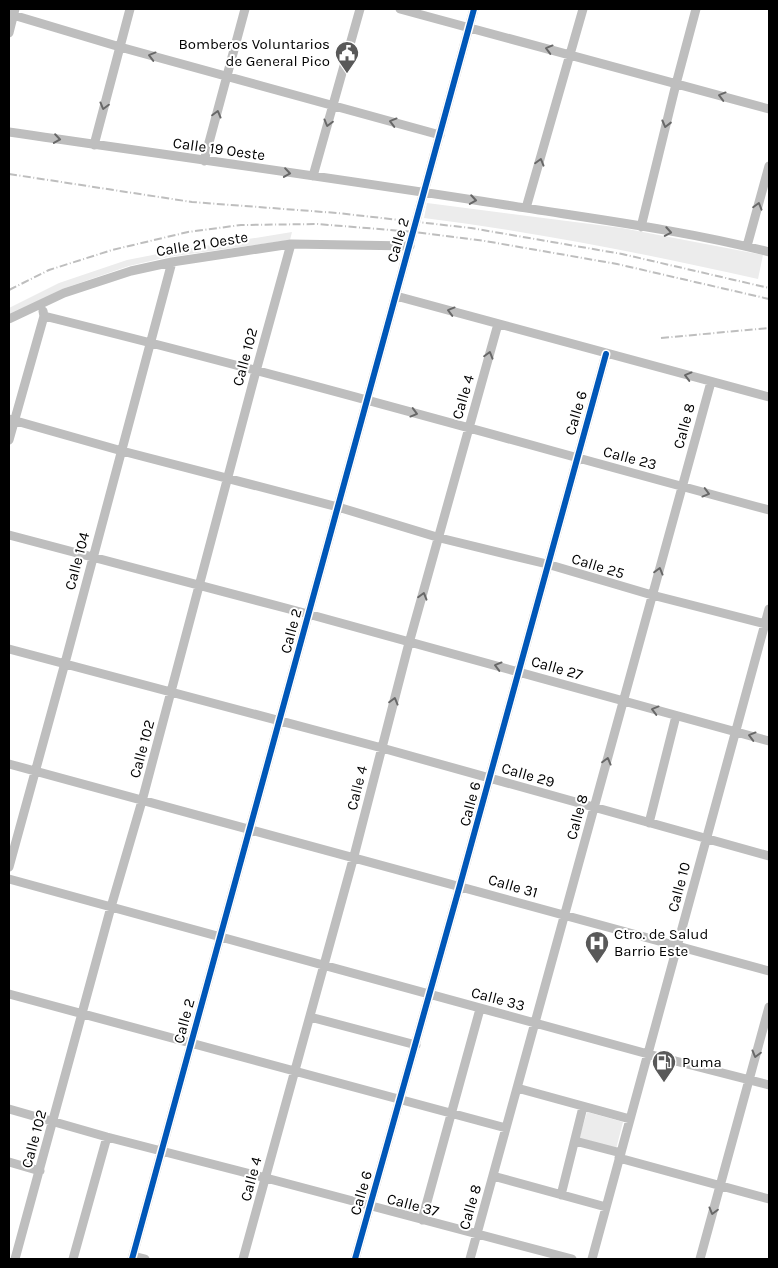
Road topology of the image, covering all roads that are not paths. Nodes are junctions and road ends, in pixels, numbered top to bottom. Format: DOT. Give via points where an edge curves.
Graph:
graph roads {
  1 [pos="130,9"];
  2 [pos="245,9"];
  3 [pos="360,9"];
  4 [pos="400,9"];
  5 [pos="474,9"];
  6 [pos="583,9"];
  7 [pos="696,9"];
  8 [pos="14,12"];
  9 [pos="469,28"];
  10 [pos="9,33"];
  11 [pos="120,47"];
  12 [pos="571,55"];
  13 [pos="227,77"];
  14 [pos="676,84"];
  15 [pos="333,106"];
  16 [pos="769,109"];
  17 [pos="9,132"];
  18 [pos="440,135"];
  19 [pos="94,145"];
  20 [pos="204,161"];
  21 [pos="769,166"];
  22 [pos="313,176"];
  23 [pos="425,192"];
  24 [pos="526,208"];
  25 [pos="641,226"];
  26 [pos="291,244"];
  27 [pos="410,246"];
  28 [pos="747,246"];
  29 [pos="769,252"];
  30 [pos="172,262"];
  31 [pos="396,296"];
  32 [pos="41,303"];
  33 [pos="44,316"];
  34 [pos="9,319"];
  35 [pos="498,324"];
  36 [pos="150,342"];
  37 [pos="606,354"];
  38 [pos="256,371"];
  39 [pos="711,382"];
  40 [pos="769,397"];
  41 [pos="367,400"];
  42 [pos="11,419"];
  43 [pos="468,428"];
  44 [pos="9,440"];
  45 [pos="122,451"];
  46 [pos="576,458"];
  47 [pos="227,479"];
  48 [pos="682,486"];
  49 [pos="338,507"];
  50 [pos="769,510"];
  51 [pos="9,535"];
  52 [pos="440,538"];
  53 [pos="93,556"];
  54 [pos="548,564"];
  55 [pos="200,586"];
  56 [pos="652,595"];
  57 [pos="769,609"];
  58 [pos="308,614"];
  59 [pos="767,625"];
  60 [pos="409,642"];
  61 [pos="9,649"];
  62 [pos="65,663"];
  63 [pos="519,672"];
  64 [pos="171,692"];
  65 [pos="623,701"];
  66 [pos="676,716"];
  67 [pos="279,721"];
  68 [pos="736,732"];
  69 [pos="769,741"];
  70 [pos="382,748"];
  71 [pos="9,764"];
  72 [pos="35,771"];
  73 [pos="490,778"];
  74 [pos="142,801"];
  75 [pos="594,808"];
  76 [pos="649,823"];
  77 [pos="250,829"];
  78 [pos="706,840"];
  79 [pos="354,856"];
  80 [pos="769,856"];
  81 [pos="9,867"];
  82 [pos="9,879"];
  83 [pos="460,885"];
  84 [pos="111,907"];
  85 [pos="565,915"];
  86 [pos="220,937"];
  87 [pos="678,945"];
  88 [pos="324,966"];
  89 [pos="769,970"];
  90 [pos="9,994"];
  91 [pos="430,994"];
  92 [pos="769,1007"];
  93 [pos="480,1009"];
  94 [pos="82,1014"];
  95 [pos="310,1017"];
  96 [pos="536,1023"];
  97 [pos="191,1044"];
  98 [pos="416,1045"];
  99 [pos="648,1054"];
  100 [pos="294,1072"];
  101 [pos="749,1080"];
  102 [pos="769,1085"];
  103 [pos="517,1088"];
  104 [pos="401,1100"];
  105 [pos="583,1106"];
  106 [pos="9,1109"];
  107 [pos="452,1113"];
  108 [pos="630,1119"];
  109 [pos="53,1121"];
  110 [pos="506,1128"];
  111 [pos="107,1137"];
  112 [pos="575,1141"];
  113 [pos="161,1151"];
  114 [pos="620,1155"];
  115 [pos="9,1162"];
  116 [pos="40,1171"];
  117 [pos="493,1176"];
  118 [pos="266,1178"];
  119 [pos="720,1185"];
  120 [pos="561,1195"];
  121 [pos="769,1199"];
  122 [pos="370,1206"];
  123 [pos="606,1207"];
  124 [pos="422,1220"];
  125 [pos="476,1234"];
  126 [pos="132,1258"];
  127 [pos="15,1259"];
  128 [pos="73,1259"];
  129 [pos="144,1259"];
  130 [pos="243,1259"];
  131 [pos="355,1259"];
  132 [pos="470,1259"];
  133 [pos="572,1259"];
  134 [pos="592,1259"];
  135 [pos="700,1259"];
  1 -- 11 [label="street"];
  2 -- 13 [label="street"];
  3 -- 15 [label="street"];
  4 -- 9 [label="street"];
  5 -- 9 [label="street, Calle 2"];
  6 -- 12 [label="street"];
  7 -- 14 [label="street"];
  8 -- 10 [label="street"];
  8 -- 11 [label="street"];
  12 -- 9 [label="street, one-way"];
  9 -- 18 [label="street, Calle 2"];
  13 -- 11 [label="street, one-way"];
  11 -- 19 [label="street, one-way"];
  12 -- 14 [label="street"];
  24 -- 12 [label="street, one-way"];
  13 -- 15 [label="street"];
  20 -- 13 [label="street, one-way"];
  16 -- 14 [label="street, one-way"];
  14 -- 25 [label="street, one-way"];
  18 -- 15 [label="street, one-way"];
  15 -- 22 [label="street, one-way"];
  17 -- 19 [label="street, Calle 19 Oeste, one-way"];
  18 -- 23 [label="street, Calle 2"];
  19 -- 20 [label="street, Calle 19 Oeste"];
  20 -- 22 [label="street, Calle 19 Oeste, one-way"];
  28 -- 21 [label="street, one-way"];
  22 -- 23 [label="street, Calle 19 Oeste"];
  23 -- 24 [label="street, Calle 19 Oeste, one-way"];
  23 -- 27 [label="street, Calle 2"];
  24 -- 25 [label="street, Calle 19 Oeste"];
  25 -- 28 [label="street, Calle 19 Oeste, one-way"];
  26 -- 27 [label="street, Calle 21 Oeste"];
  26 -- 30 [label="street, Calle 21 Oeste"];
  26 -- 38 [label="street, Calle 102"];
  27 -- 31 [label="street, Calle 2"];
  28 -- 29 [label="street, Calle 19 Oeste"];
  30 -- 32 [label="street, Calle 21 Oeste" via="105,278"];
  30 -- 36 [label="street, Calle 104"];
  35 -- 31 [label="street, one-way"];
  31 -- 41 [label="street, Calle 2"];
  32 -- 33 [label="street"];
  32 -- 34 [label="street, Calle 21 Oeste"];
  33 -- 36 [label="street, Calle 23"];
  33 -- 42 [label="street"];
  35 -- 37 [label="street"];
  43 -- 35 [label="street, Calle 4, one-way"];
  36 -- 38 [label="street, Calle 23"];
  36 -- 45 [label="street, Calle 104"];
  39 -- 37 [label="street, one-way"];
  37 -- 46 [label="street, Calle 6"];
  38 -- 41 [label="street, Calle 23"];
  38 -- 47 [label="street, Calle 102"];
  39 -- 40 [label="street"];
  39 -- 48 [label="street, Calle 8"];
  41 -- 43 [label="street, Calle 23, one-way"];
  41 -- 49 [label="street, Calle 2"];
  42 -- 44 [label="street"];
  42 -- 45 [label="street, Calle 25"];
  43 -- 46 [label="street, Calle 23"];
  43 -- 52 [label="street, Calle 4"];
  45 -- 47 [label="street, Calle 25"];
  45 -- 53 [label="street, Calle 104"];
  46 -- 48 [label="street, Calle 23"];
  46 -- 54 [label="street, Calle 6"];
  47 -- 49 [label="street, Calle 25"];
  47 -- 55 [label="street, Calle 102"];
  48 -- 50 [label="street, Calle 23, one-way"];
  56 -- 48 [label="street, Calle 8, one-way"];
  49 -- 52 [label="street, Calle 25"];
  49 -- 58 [label="street, Calle 2"];
  51 -- 53 [label="street, Calle 27"];
  52 -- 54 [label="street, Calle 25"];
  60 -- 52 [label="street, Calle 4, one-way"];
  53 -- 55 [label="street, Calle 27"];
  53 -- 62 [label="street, Calle 104"];
  54 -- 56 [label="street, Calle 25"];
  54 -- 63 [label="street, Calle 6"];
  55 -- 58 [label="street, Calle 27"];
  55 -- 64 [label="street, Calle 102"];
  56 -- 59 [label="street, Calle 25"];
  56 -- 65 [label="street, Calle 8"];
  57 -- 59 [label="street, Calle 10"];
  58 -- 60 [label="street, Calle 27"];
  58 -- 67 [label="street, Calle 2"];
  59 -- 68 [label="street, Calle 10"];
  63 -- 60 [label="street, Calle 27, one-way"];
  70 -- 60 [label="street, Calle 4, one-way"];
  61 -- 62 [label="street, Calle 29"];
  62 -- 64 [label="street, Calle 29"];
  62 -- 72 [label="street, Calle 104"];
  63 -- 65 [label="street, Calle 27"];
  63 -- 73 [label="street, Calle 6"];
  64 -- 67 [label="street, Calle 29"];
  64 -- 74 [label="street, Calle 102"];
  66 -- 65 [label="street, Calle 27, one-way"];
  75 -- 65 [label="street, Calle 8, one-way"];
  66 -- 68 [label="street, Calle 27"];
  66 -- 76 [label="street"];
  67 -- 70 [label="street, Calle 29"];
  67 -- 77 [label="street, Calle 2"];
  69 -- 68 [label="street, Calle 27, one-way"];
  68 -- 78 [label="street, Calle 10"];
  70 -- 73 [label="street, Calle 29"];
  70 -- 79 [label="street, Calle 4"];
  71 -- 72 [label="street, Calle 31"];
  72 -- 74 [label="street, Calle 31"];
  72 -- 81 [label="street, Calle 104"];
  73 -- 75 [label="street, Calle 29"];
  73 -- 83 [label="street, Calle 6"];
  74 -- 77 [label="street, Calle 31"];
  74 -- 84 [label="street, Calle 102"];
  75 -- 76 [label="street, Calle 29"];
  75 -- 85 [label="street, Calle 8"];
  76 -- 78 [label="street, Calle 29"];
  77 -- 79 [label="street, Calle 31"];
  77 -- 86 [label="street, Calle 2"];
  78 -- 80 [label="street, Calle 29"];
  78 -- 87 [label="street, Calle 10"];
  79 -- 83 [label="street, Calle 31"];
  79 -- 88 [label="street, Calle 4"];
  82 -- 84 [label="street, Calle 33"];
  83 -- 85 [label="street, Calle 31"];
  83 -- 91 [label="street, Calle 6"];
  84 -- 86 [label="street, Calle 33"];
  84 -- 94 [label="street, Calle 102"];
  85 -- 87 [label="street, Calle 31"];
  85 -- 96 [label="street, Calle 8"];
  86 -- 88 [label="street, Calle 33"];
  86 -- 97 [label="street, Calle 2"];
  87 -- 89 [label="street, Calle 31"];
  87 -- 99 [label="street, Calle 10"];
  88 -- 91 [label="street, Calle 33"];
  88 -- 95 [label="street, Calle 4"];
  90 -- 94 [label="street"];
  91 -- 93 [label="street, Calle 33"];
  91 -- 98 [label="street, Calle 6"];
  92 -- 101 [label="street, one-way"];
  93 -- 96 [label="street, Calle 33"];
  93 -- 107 [label="street"];
  94 -- 97 [label="street"];
  94 -- 109 [label="street, Calle 102"];
  95 -- 98 [label="street"];
  95 -- 100 [label="street, Calle 4"];
  96 -- 99 [label="street, Calle 33"];
  96 -- 103 [label="street, Calle 8"];
  97 -- 100 [label="street"];
  97 -- 113 [label="street, Calle 2"];
  98 -- 104 [label="street, Calle 6"];
  99 -- 101 [label="street, Calle 33"];
  99 -- 108 [label="street, Calle 10"];
  100 -- 104 [label="street"];
  100 -- 118 [label="street, Calle 4"];
  101 -- 102 [label="street, Calle 33"];
  101 -- 119 [label="street"];
  103 -- 105 [label="street"];
  103 -- 110 [label="street, Calle 8"];
  104 -- 107 [label="street"];
  104 -- 122 [label="street, Calle 6"];
  105 -- 108 [label="street"];
  105 -- 112 [label="street"];
  106 -- 109 [label="street, Calle 37"];
  107 -- 110 [label="street"];
  107 -- 124 [label="street"];
  108 -- 114 [label="street, Calle 10"];
  109 -- 111 [label="street, Calle 37"];
  109 -- 116 [label="street, Calle 102"];
  110 -- 117 [label="street, Calle 8"];
  111 -- 113 [label="street, Calle 37"];
  111 -- 128 [label="street"];
  112 -- 114 [label="street"];
  112 -- 120 [label="street"];
  113 -- 118 [label="street, Calle 37"];
  113 -- 126 [label="street, Calle 2"];
  114 -- 119 [label="street"];
  114 -- 123 [label="street, Calle 10"];
  115 -- 116 [label="street"];
  116 -- 127 [label="street, Calle 102"];
  117 -- 120 [label="street"];
  117 -- 125 [label="street, Calle 8"];
  118 -- 122 [label="street, Calle 37"];
  118 -- 130 [label="street, Calle 4"];
  119 -- 121 [label="street"];
  119 -- 135 [label="street, one-way"];
  120 -- 123 [label="street"];
  122 -- 124 [label="street, Calle 37"];
  122 -- 131 [label="street, Calle 6"];
  123 -- 134 [label="street, Calle 10"];
  124 -- 125 [label="street, Calle 37"];
  125 -- 132 [label="street, Calle 8"];
  125 -- 133 [label="street, Calle 37"];
  126 -- 129 [label="street"];
}
